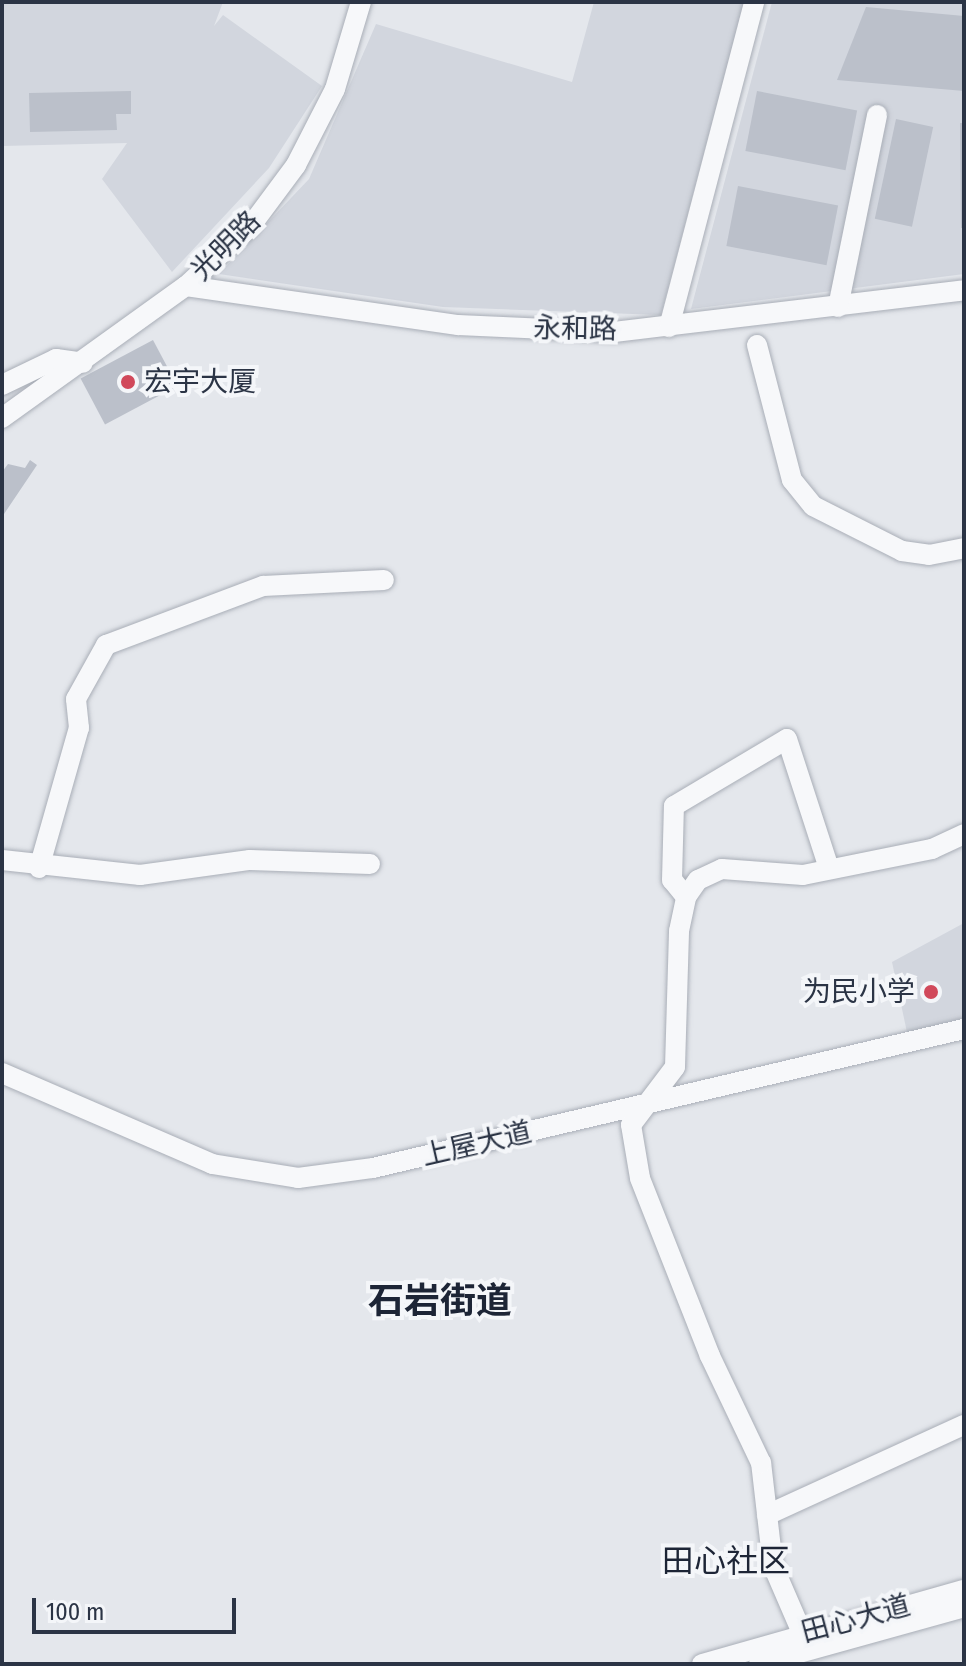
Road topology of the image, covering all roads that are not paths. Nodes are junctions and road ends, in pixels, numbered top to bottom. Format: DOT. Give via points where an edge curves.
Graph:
graph roads {
  1 [pos="361,2"];
  2 [pos="754,2"];
  3 [pos="877,115"];
  4 [pos="186,286"];
  5 [pos="964,290"];
  6 [pos="838,307"];
  7 [pos="669,327"];
  8 [pos="757,345"];
  9 [pos="83,363"];
  10 [pos="2,385"];
  11 [pos="2,418"];
  12 [pos="964,548"];
  13 [pos="384,580"];
  14 [pos="964,834"];
  15 [pos="2,860"];
  16 [pos="370,864"];
  17 [pos="39,868"];
  18 [pos="829,868"];
  19 [pos="686,897"];
  20 [pos="964,1029"];
  21 [pos="2,1073"];
  22 [pos="653,1102"];
  23 [pos="964,1425"];
  24 [pos="767,1515"];
  25 [pos="964,1590"];
  26 [pos="964,1607"];
  27 [pos="805,1641"];
  28 [pos="702,1664"];
  29 [pos="759,1664"];
  1 -- 4 [label="street, 光明路" via="335,89 296,165 250,227"];
  2 -- 7 [label="street"];
  3 -- 6 [label="street"];
  4 -- 7 [label="street, 永和路" via="458,325 614,332"];
  4 -- 9 [label="street, 光明路"];
  5 -- 6 [label="street, 永和路"];
  6 -- 7 [label="street, 永和路"];
  8 -- 12 [label="street" via="792,480 813,506 902,551 929,555"];
  9 -- 10 [label="street" via="56,359"];
  9 -- 11 [label="street, 光明路"];
  13 -- 17 [label="street" via="263,586 106,645 76,699 79,728"];
  14 -- 18 [label="street" via="932,849"];
  15 -- 17 [label="street"];
  16 -- 17 [label="street" via="250,860 140,875"];
  18 -- 19 [label="street" via="803,875 722,869 698,880"];
  18 -- 19 [label="street" via="787,739 674,806 672,880"];
  19 -- 22 [label="street" via="675,1067"];
  20 -- 22 [label="street, 上屋大道"];
  21 -- 22 [label="street, 上屋大道" via="187,1155 265,1177 361,1171"];
  22 -- 24 [label="street" via="631,1125 630,1149 710,1356 761,1463"];
  23 -- 24 [label="street"];
  24 -- 27 [label="street" via="773,1566"];
  25 -- 27 [label="street, 田心大道"];
  26 -- 27 [label="street, 田心大道"];
  27 -- 28 [label="street, 田心大道"];
  27 -- 29 [label="street, 田心大道"];
}
